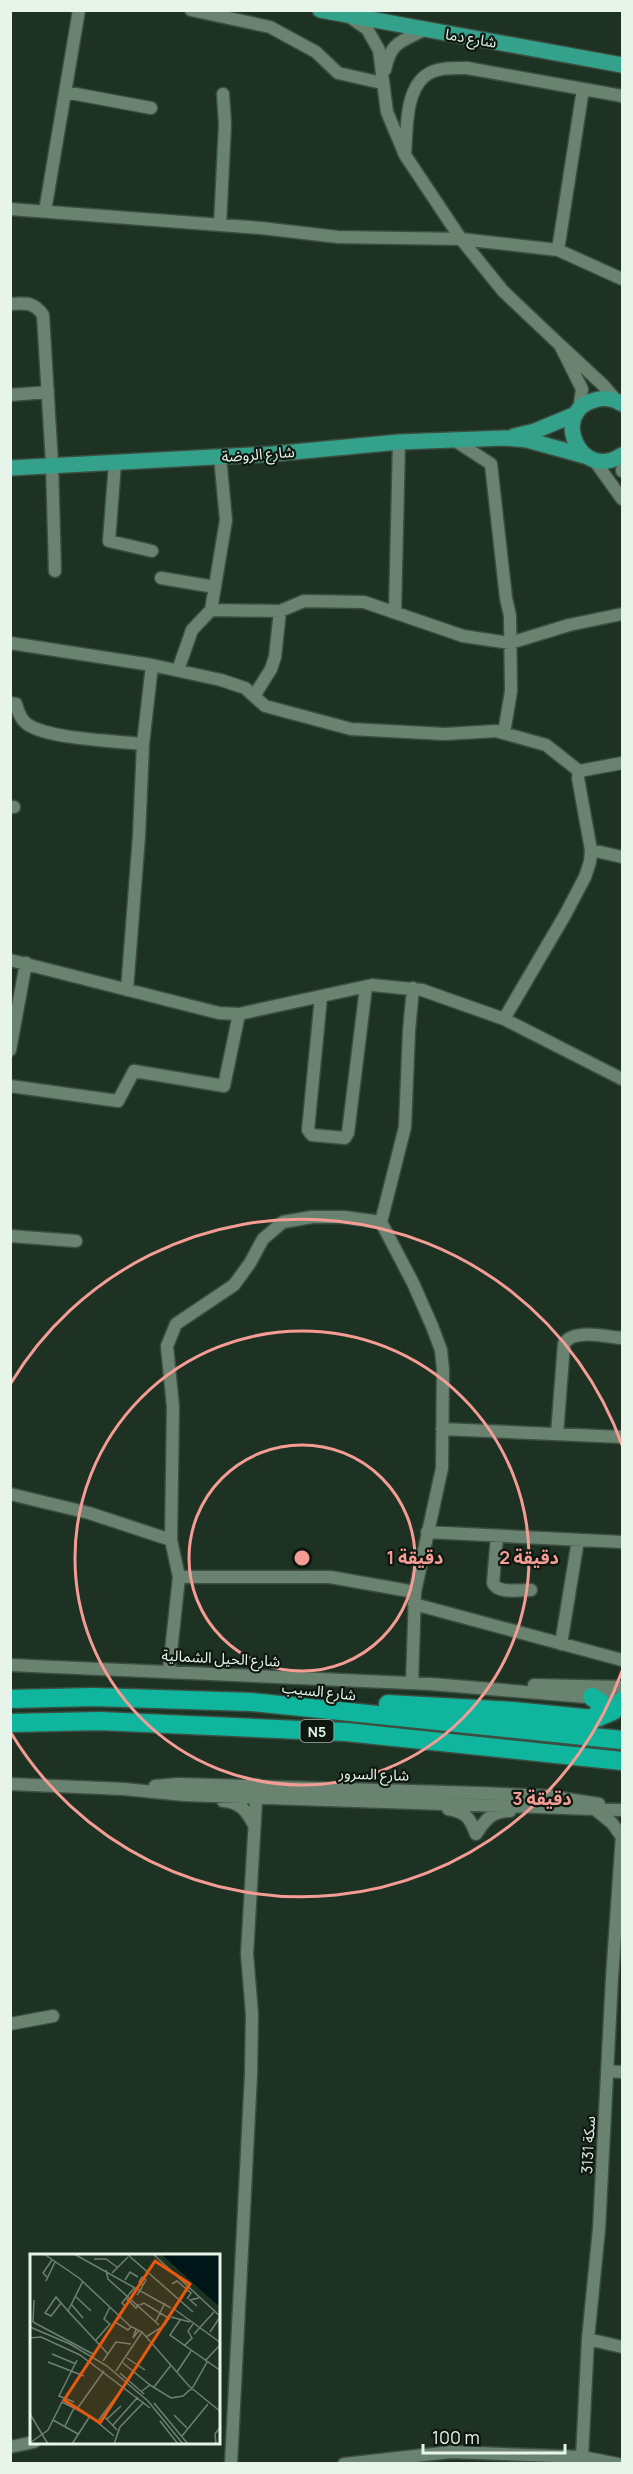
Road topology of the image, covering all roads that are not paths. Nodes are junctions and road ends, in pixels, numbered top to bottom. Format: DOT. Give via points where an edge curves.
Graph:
graph roads {
  1 [pos="79,10"];
  2 [pos="191,10"];
  3 [pos="320,10"];
  4 [pos="346,15"];
  5 [pos="426,29"];
  6 [pos="622,65"];
  7 [pos="382,83"];
  8 [pos="583,88"];
  9 [pos="65,92"];
  10 [pos="223,94"];
  11 [pos="622,96"];
  12 [pos="151,108"];
  13 [pos="405,155"];
  14 [pos="10,209"];
  15 [pos="45,211"];
  16 [pos="220,225"];
  17 [pos="462,239"];
  18 [pos="558,250"];
  19 [pos="622,279"];
  20 [pos="10,304"];
  21 [pos="560,345"];
  22 [pos="48,392"];
  23 [pos="10,395"];
  24 [pos="619,402"];
  25 [pos="578,412"];
  26 [pos="505,438"];
  27 [pos="454,440"];
  28 [pos="399,442"];
  29 [pos="622,456"];
  30 [pos="220,457"];
  31 [pos="590,458"];
  32 [pos="115,463"];
  33 [pos="52,464"];
  34 [pos="10,468"];
  35 [pos="622,499"];
  36 [pos="152,551"];
  37 [pos="55,571"];
  38 [pos="161,578"];
  39 [pos="215,587"];
  40 [pos="211,610"];
  41 [pos="280,611"];
  42 [pos="394,612"];
  43 [pos="622,614"];
  44 [pos="10,643"];
  45 [pos="510,643"];
  46 [pos="152,665"];
  47 [pos="178,670"];
  48 [pos="254,696"];
  49 [pos="10,703"];
  50 [pos="504,733"];
  51 [pos="142,744"];
  52 [pos="622,763"];
  53 [pos="579,771"];
  54 [pos="591,850"];
  55 [pos="622,857"];
  56 [pos="10,960"];
  57 [pos="26,963"];
  58 [pos="366,987"];
  59 [pos="413,988"];
  60 [pos="127,990"];
  61 [pos="321,997"];
  62 [pos="239,1014"];
  63 [pos="504,1019"];
  64 [pos="10,1050"];
  65 [pos="622,1079"];
  66 [pos="10,1086"];
  67 [pos="381,1222"];
  68 [pos="10,1236"];
  69 [pos="76,1241"];
  70 [pos="622,1338"];
  71 [pos="442,1429"];
  72 [pos="557,1434"];
  73 [pos="622,1437"];
  74 [pos="10,1494"];
  75 [pos="427,1532"];
  76 [pos="497,1536"];
  77 [pos="171,1540"];
  78 [pos="578,1540"];
  79 [pos="622,1542"];
  80 [pos="179,1577"];
  81 [pos="531,1590"];
  82 [pos="414,1598"];
  83 [pos="561,1644"];
  84 [pos="622,1660"];
  85 [pos="10,1665"];
  86 [pos="169,1670"];
  87 [pos="412,1683"];
  88 [pos="431,1684"];
  89 [pos="622,1687"];
  90 [pos="10,1693"];
  91 [pos="93,1697"];
  92 [pos="592,1697"];
  93 [pos="10,1699"];
  94 [pos="622,1700"];
  95 [pos="251,1702"];
  96 [pos="594,1719"];
  97 [pos="10,1723"];
  98 [pos="622,1740"];
  99 [pos="622,1761"];
  100 [pos="10,1784"];
  101 [pos="124,1789"];
  102 [pos="256,1791"];
  103 [pos="184,1795"];
  104 [pos="327,1799"];
  105 [pos="528,1807"];
  106 [pos="596,1810"];
  107 [pos="622,1810"];
  108 [pos="255,1826"];
  109 [pos="622,1836"];
  110 [pos="53,2016"];
  111 [pos="10,2024"];
  112 [pos="607,2071"];
  113 [pos="622,2072"];
  114 [pos="588,2339"];
  115 [pos="622,2347"];
  116 [pos="30,2443"];
  117 [pos="10,2447"];
  118 [pos="582,2457"];
  119 [pos="451,2458"];
  120 [pos="231,2463"];
  121 [pos="344,2463"];
  122 [pos="618,2463"];
  1 -- 9 [label="street"];
  2 -- 7 [label="street" via="270,27 316,52 338,73"];
  3 -- 4 [label="main road, شارع دما"];
  4 -- 5 [label="main road, شارع دما"];
  4 -- 7 [label="street" via="367,29 374,39"];
  5 -- 6 [label="main road, شارع دما"];
  5 -- 7 [label="street" via="389,52"];
  7 -- 13 [label="street" via="387,111"];
  8 -- 11 [label="street"];
  8 -- 13 [label="street" via="467,68 426,75 414,92"];
  8 -- 18 [label="street"];
  9 -- 12 [label="street"];
  9 -- 15 [label="street"];
  10 -- 16 [label="street"];
  13 -- 17 [label="street"];
  14 -- 15 [label="street"];
  15 -- 16 [label="street"];
  16 -- 17 [label="street" via="338,237"];
  17 -- 18 [label="street"];
  17 -- 21 [label="street" via="503,291"];
  18 -- 19 [label="street"];
  20 -- 22 [label="street" via="29,302 43,315"];
  21 -- 24 [label="street"];
  21 -- 25 [label="street" via="582,389"];
  22 -- 23 [label="street"];
  22 -- 33 [label="street"];
  24 -- 25 [label="main road, شارع الروضة" via="603,398 590,401"];
  25 -- 26 [label="main road, شارع الروضة" via="536,431"];
  25 -- 31 [label="main road" via="572,432 574,441"];
  26 -- 27 [label="main road, شارع الروضة"];
  26 -- 31 [label="main road, شارع الروضة" via="527,440"];
  27 -- 28 [label="main road, شارع الروضة"];
  27 -- 45 [label="street" via="491,464"];
  28 -- 30 [label="main road, شارع الروضة"];
  28 -- 42 [label="street"];
  29 -- 31 [label="main road" via="605,462"];
  30 -- 32 [label="main road, شارع الروضة"];
  30 -- 39 [label="street" via="226,520"];
  31 -- 35 [label="street"];
  32 -- 33 [label="main road, شارع الروضة"];
  32 -- 36 [label="street" via="109,541"];
  33 -- 34 [label="main road, شارع الروضة"];
  33 -- 37 [label="street"];
  38 -- 39 [label="street"];
  39 -- 40 [label="street"];
  40 -- 41 [label="street"];
  40 -- 47 [label="street" via="192,630"];
  41 -- 42 [label="street" via="304,601 364,602"];
  41 -- 48 [label="street" via="273,663"];
  42 -- 45 [label="street" via="463,636"];
  43 -- 45 [label="street"];
  44 -- 46 [label="street"];
  45 -- 50 [label="street" via="511,691"];
  46 -- 47 [label="street"];
  46 -- 51 [label="street"];
  47 -- 48 [label="street" via="245,688"];
  48 -- 50 [label="street" via="265,706 351,729"];
  49 -- 51 [label="street" via="16,704 19,716 27,724 47,732"];
  50 -- 53 [label="street" via="546,745"];
  51 -- 60 [label="street"];
  52 -- 53 [label="street"];
  53 -- 54 [label="street"];
  54 -- 55 [label="street"];
  54 -- 63 [label="street" via="585,877"];
  56 -- 57 [label="street"];
  57 -- 60 [label="street"];
  57 -- 64 [label="street"];
  58 -- 59 [label="street"];
  58 -- 61 [label="street"];
  58 -- 61 [label="street" via="345,1138 312,1135 308,1130"];
  59 -- 63 [label="street"];
  59 -- 67 [label="street" via="405,1127"];
  60 -- 62 [label="street" via="219,1013"];
  61 -- 62 [label="street"];
  62 -- 66 [label="street" via="224,1086 134,1071 118,1101"];
  63 -- 65 [label="street"];
  67 -- 71 [label="street" via="413,1283 441,1350"];
  67 -- 77 [label="street" via="312,1217 283,1222 263,1239 234,1285 176,1324 166,1346 173,1407"];
  68 -- 69 [label="street"];
  70 -- 72 [label="street" via="574,1335 566,1339"];
  71 -- 72 [label="street"];
  71 -- 75 [label="street" via="442,1468"];
  72 -- 73 [label="street"];
  74 -- 77 [label="street" via="89,1513"];
  75 -- 76 [label="street"];
  75 -- 82 [label="street"];
  76 -- 78 [label="street"];
  76 -- 81 [label="street" via="495,1587"];
  77 -- 80 [label="street"];
  78 -- 79 [label="street"];
  78 -- 83 [label="street"];
  80 -- 82 [label="street" via="330,1577"];
  80 -- 86 [label="street"];
  82 -- 83 [label="street"];
  82 -- 87 [label="street"];
  83 -- 84 [label="street"];
  85 -- 86 [label="street, شارع الحيل الشمالية"];
  86 -- 87 [label="street, شارع الحيل الشمالية"];
  87 -- 88 [label="street, شارع الحيل الشمالية"];
  88 -- 89 [label="street, شارع الحيل الشمالية"];
  88 -- 92 [label="street, شارع الحيل الشمالية"];
  90 -- 91 [label="highway"];
  91 -- 93 [label="highway, شارع السيب / N5"];
  91 -- 95 [label="highway, شارع السيب / N5"];
  92 -- 94 [label="street, شارع الحيل الشمالية"];
  92 -- 96 [label="highway" via="602,1707"];
  94 -- 96 [label="highway" via="613,1711"];
  95 -- 96 [label="highway" via="267,1698"];
  95 -- 98 [label="highway, شارع السيب / N5"];
  97 -- 99 [label="highway, N5" via="99,1721 346,1732"];
  100 -- 101 [label="street, شارع السرور"];
  101 -- 102 [label="street, شارع السرور" via="179,1784"];
  101 -- 103 [label="street, شارع السرور"];
  102 -- 103 [label="street, شارع السرور"];
  102 -- 104 [label="street, شارع السرور"];
  102 -- 107 [label="street, شارع السرور" via="548,1796"];
  102 -- 108 [label="street"];
  103 -- 108 [label="street" via="239,1804"];
  104 -- 105 [label="street, شارع السرور"];
  104 -- 105 [label="street" via="339,1806 463,1812 476,1834 492,1815"];
  105 -- 106 [label="street, شارع السرور"];
  106 -- 107 [label="street, شارع السرور"];
  106 -- 109 [label="street"];
  108 -- 120 [label="street" via="247,1954 251,2074"];
  109 -- 112 [label="street, سكة 3131"];
  110 -- 111 [label="street"];
  112 -- 113 [label="street"];
  112 -- 114 [label="street, سكة 3131" via="599,2229"];
  114 -- 115 [label="street"];
  114 -- 118 [label="street, سكة 3131"];
  116 -- 117 [label="street"];
  118 -- 119 [label="street"];
  118 -- 122 [label="street"];
  119 -- 121 [label="street"];
}
